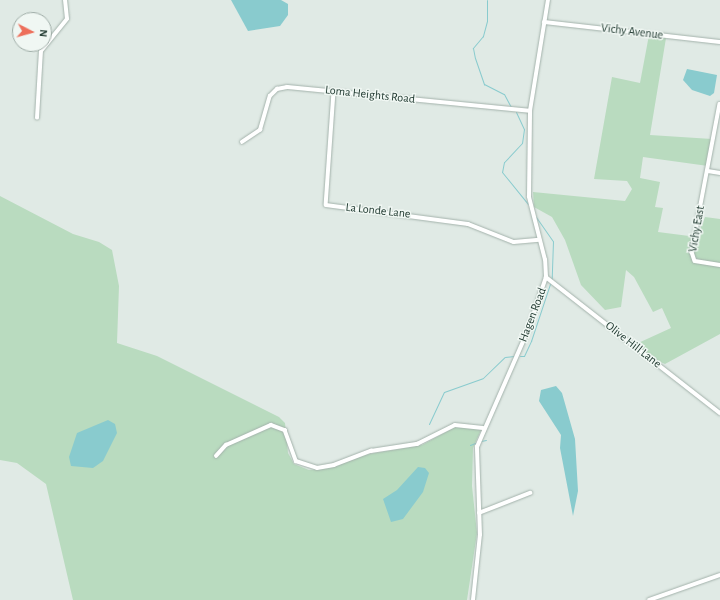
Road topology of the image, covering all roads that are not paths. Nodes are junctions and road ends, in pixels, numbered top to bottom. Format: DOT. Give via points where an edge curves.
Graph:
graph roads {
  1 [pos="65,0"];
  2 [pos="548,0"];
  3 [pos="544,22"];
  4 [pos="720,42"];
  5 [pos="334,92"];
  6 [pos="720,104"];
  7 [pos="530,111"];
  8 [pos="37,118"];
  9 [pos="242,142"];
  10 [pos="708,172"];
  11 [pos="720,173"];
  12 [pos="539,240"];
  13 [pos="720,265"];
  14 [pos="546,277"];
  15 [pos="720,413"];
  16 [pos="484,428"];
  17 [pos="216,456"];
  18 [pos="530,493"];
  19 [pos="479,513"];
  20 [pos="720,574"];
  21 [pos="473,600"];
  22 [pos="649,600"];
  1 -- 8 [label="street" via="67,19 41,51"];
  2 -- 3 [label="street, Hagen Road"];
  3 -- 4 [label="street, Vichy Avenue"];
  3 -- 7 [label="street, Hagen Road"];
  5 -- 7 [label="street, Loma Heights Road"];
  5 -- 9 [label="street, Loma Heights Road" via="286,87 277,89 270,96 260,130"];
  5 -- 12 [label="street, La Londe Lane" via="326,205 462,223 514,242"];
  6 -- 10 [label="street, Vichy East"];
  7 -- 12 [label="street, Hagen Road" via="529,196"];
  10 -- 11 [label="street"];
  10 -- 13 [label="street, Vichy East" via="692,258"];
  12 -- 14 [label="street, Hagen Road"];
  14 -- 15 [label="street, Olive Hill Lane"];
  14 -- 16 [label="street, Hagen Road" via="528,330"];
  16 -- 17 [label="street" via="462,424 448,426 417,444 371,451 334,465 317,468 296,461 287,432 281,426 271,425 226,445"];
  16 -- 19 [label="street, Hagen Road" via="477,445"];
  18 -- 19 [label="street"];
  19 -- 21 [label="street, Hagen Road" via="480,544"];
  20 -- 22 [label="street"];
}
